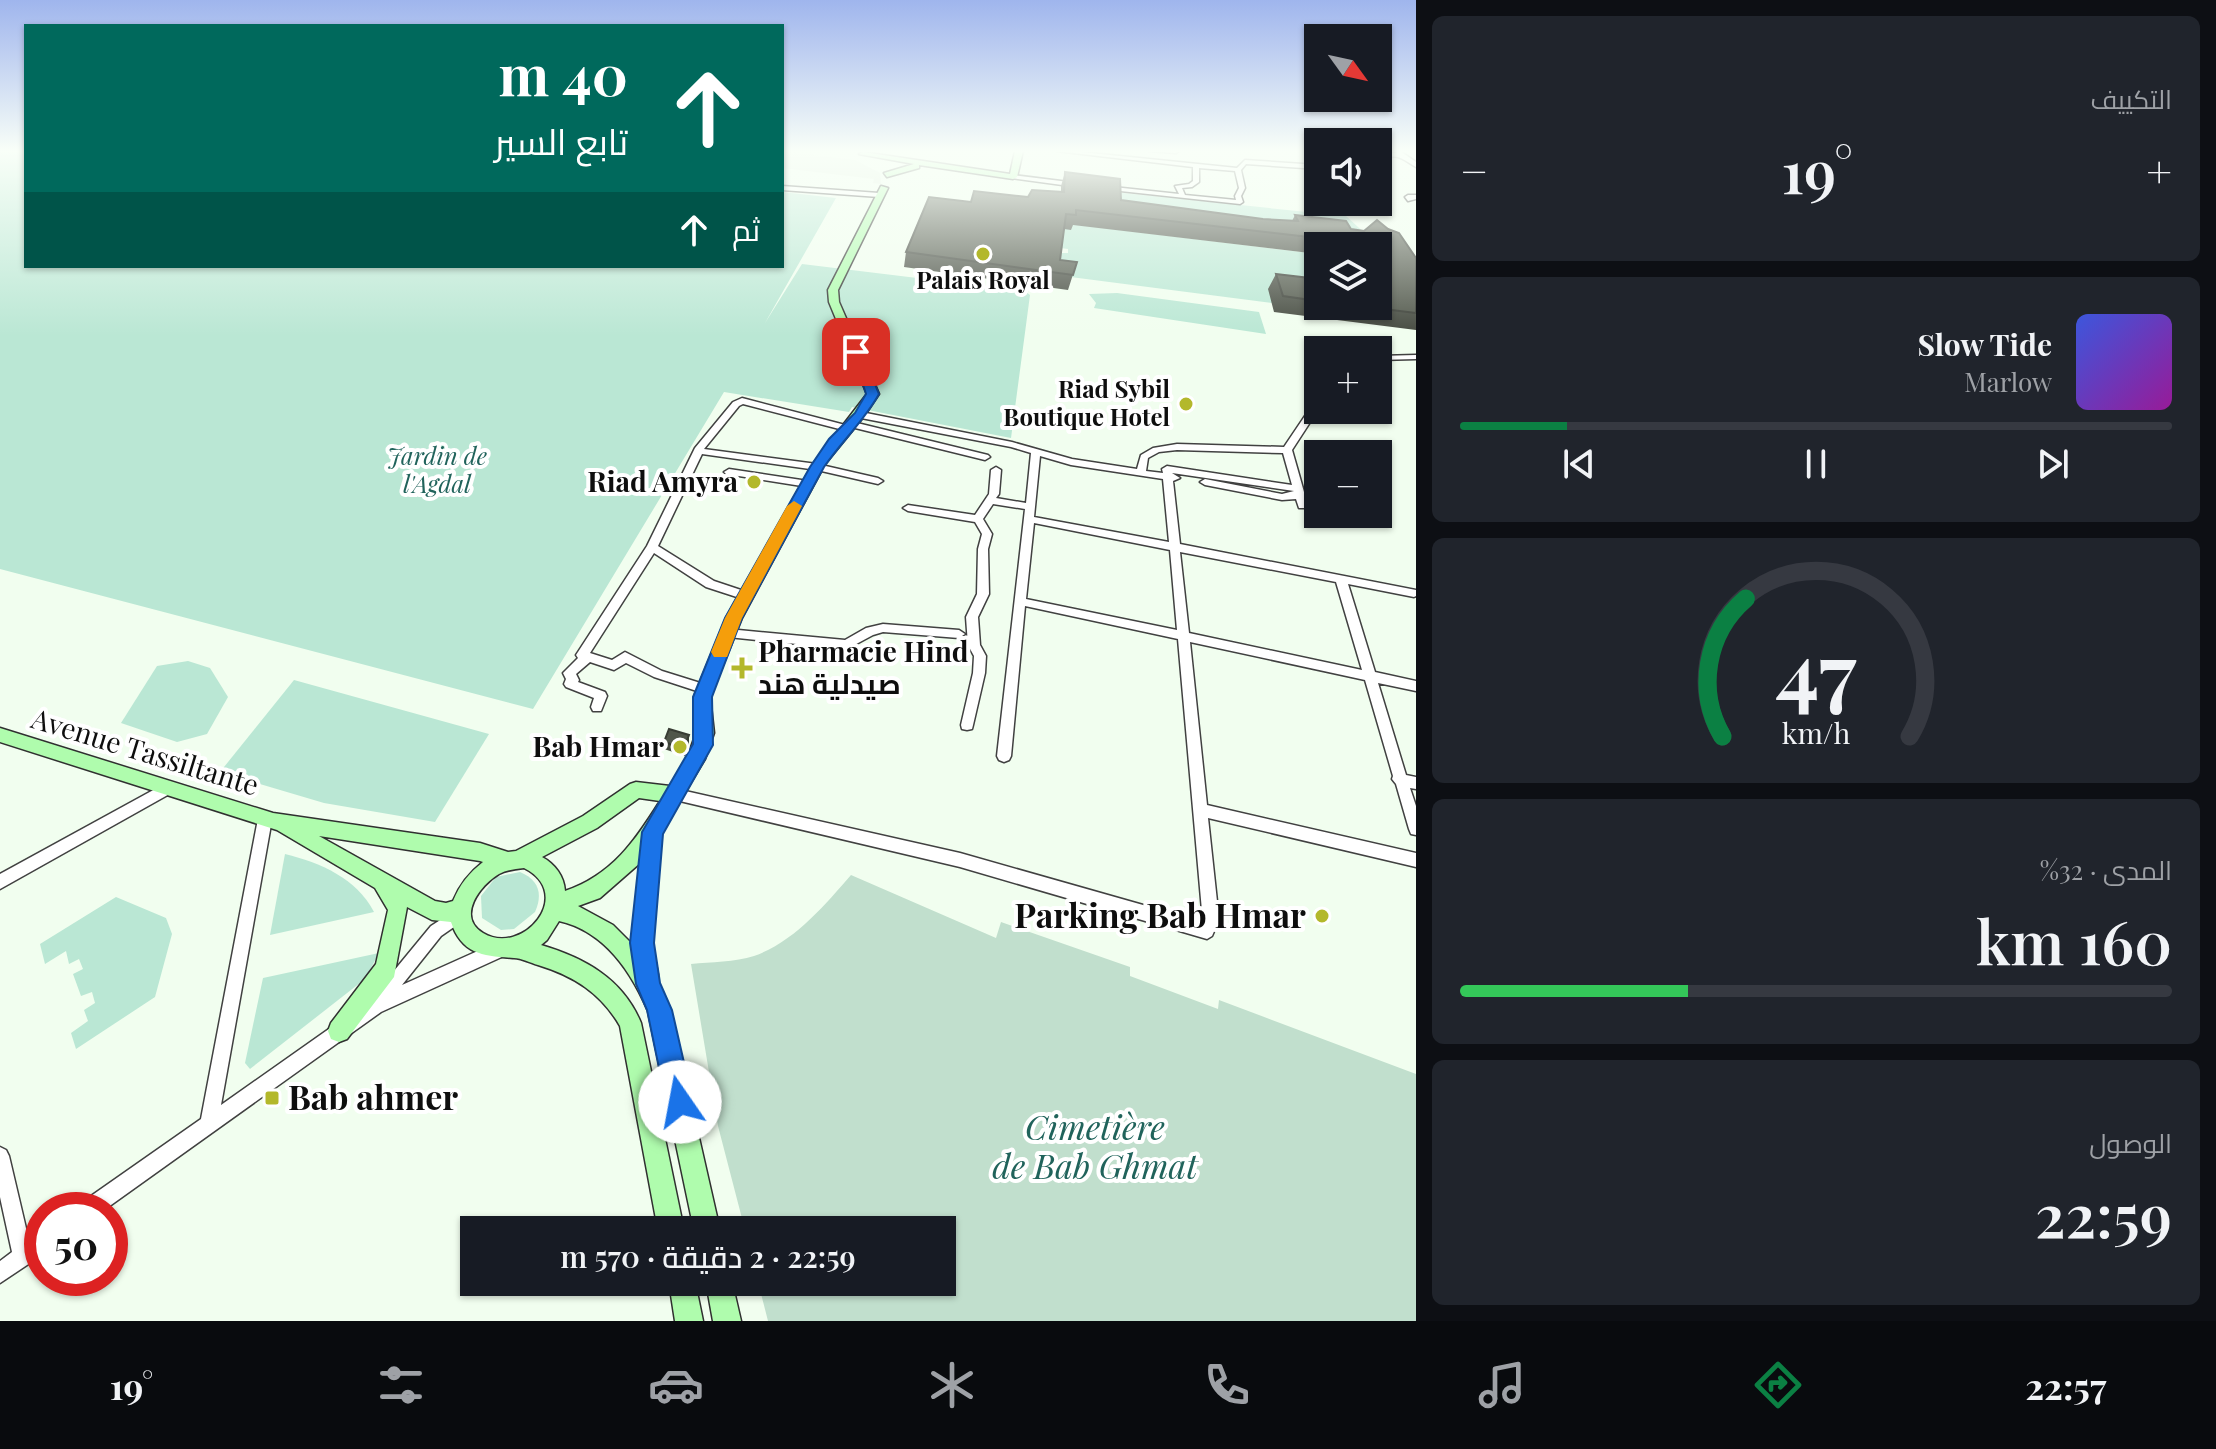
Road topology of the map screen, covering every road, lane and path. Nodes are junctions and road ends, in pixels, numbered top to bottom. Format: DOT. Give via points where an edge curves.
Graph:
graph roads {
  1 [pos="871,213"];
  2 [pos="1416,357"];
  3 [pos="1392,358"];
  4 [pos="854,423"];
  5 [pos="1304,424"];
  6 [pos="1287,450"];
  7 [pos="699,451"];
  8 [pos="1036,453"];
  9 [pos="985,457"];
  10 [pos="817,467"];
  11 [pos="996,470"];
  12 [pos="729,472"];
  13 [pos="1141,473"];
  14 [pos="1169,473"];
  15 [pos="878,481"];
  16 [pos="808,484"];
  17 [pos="989,500"];
  18 [pos="908,508"];
  19 [pos="1029,513"];
  20 [pos="978,519"];
  21 [pos="652,547"];
  22 [pos="1177,548"];
  23 [pos="1341,580"];
  24 [pos="1414,593"];
  25 [pos="746,596"];
  26 [pos="1019,601"];
  27 [pos="728,633"];
  28 [pos="959,634"];
  29 [pos="1185,636"];
  30 [pos="588,657"];
  31 [pos="1369,676"];
  32 [pos="1416,686"];
  33 [pos="706,689"];
  34 [pos="597,707"];
  35 [pos="967,725"];
  36 [pos="0,735"];
  37 [pos="1004,756"];
  38 [pos="1399,779"];
  39 [pos="1416,783"];
  40 [pos="168,788"];
  41 [pos="672,794"];
  42 [pos="1200,810"];
  43 [pos="269,820"];
  44 [pos="1416,829"];
  45 [pos="652,832"];
  46 [pos="513,859"];
  47 [pos="1416,860"];
  48 [pos="374,875"];
  49 [pos="0,882"];
  50 [pos="556,907"];
  51 [pos="461,912"];
  52 [pos="507,948"];
  53 [pos="648,984"];
  54 [pos="375,1006"];
  55 [pos="339,1031"];
  56 [pos="209,1122"];
  57 [pos="0,1156"];
  58 [pos="113,1192"];
  59 [pos="668,1216"];
  60 [pos="704,1216"];
  61 [pos="23,1257"];
  62 [pos="0,1273"];
  63 [pos="685,1296"];
  64 [pos="722,1296"];
  65 [pos="689,1321"];
  66 [pos="727,1321"];
  1 -- 4 [label="main road" via="833,290 873,394"];
  2 -- 3 [label="street"];
  4 -- 7 [label="street" via="742,401"];
  4 -- 8 [label="street"];
  4 -- 9 [label="street"];
  4 -- 10 [label="main road"];
  5 -- 6 [label="street"];
  6 -- 13 [label="street" via="1166,448 1144,457"];
  6 -- 14 [label="street" via="1301,497"];
  7 -- 10 [label="street"];
  7 -- 21 [label="street"];
  8 -- 13 [label="street"];
  8 -- 19 [label="street"];
  10 -- 15 [label="street"];
  10 -- 16 [label="main road"];
  11 -- 17 [label="street" via="996,489"];
  12 -- 16 [label="street"];
  13 -- 14 [label="street"];
  14 -- 22 [label="street"];
  16 -- 25 [label="main road"];
  17 -- 19 [label="street"];
  17 -- 20 [label="street"];
  18 -- 20 [label="street"];
  19 -- 22 [label="street"];
  19 -- 26 [label="street"];
  20 -- 35 [label="street" via="987,534 983,594 972,617 979,673"];
  21 -- 25 [label="street" via="710,584"];
  21 -- 30 [label="street" via="582,655"];
  22 -- 23 [label="street"];
  22 -- 29 [label="street"];
  23 -- 24 [label="street"];
  23 -- 31 [label="street"];
  25 -- 27 [label="main road"];
  26 -- 29 [label="street"];
  26 -- 37 [label="street"];
  27 -- 28 [label="street" via="847,645 877,629"];
  27 -- 33 [label="main road"];
  29 -- 31 [label="street"];
  29 -- 42 [label="street"];
  30 -- 33 [label="street" via="614,665 625,657"];
  30 -- 34 [label="street" via="569,673 570,684 601,696"];
  31 -- 32 [label="street"];
  31 -- 38 [label="street"];
  33 -- 41 [label="main road" via="703,745"];
  36 -- 40 [label="main road, Avenue Tassiltante"];
  38 -- 39 [label="street"];
  38 -- 44 [label="street"];
  40 -- 43 [label="main road, Avenue Tassiltante"];
  40 -- 49 [label="street"];
  41 -- 42 [label="street" via="960,860 1200,932 1207,931 1211,920"];
  41 -- 45 [label="main road"];
  41 -- 46 [label="main road" via="636,790 590,822"];
  42 -- 47 [label="street"];
  43 -- 46 [label="main road, Avenue Tassiltante"];
  43 -- 48 [label="main road, Avenue Tassiltante"];
  43 -- 56 [label="street"];
  45 -- 50 [label="main road" via="604,883 583,898"];
  45 -- 53 [label="main road" via="642,943"];
  46 -- 50 [label="main road" via="533,861 548,871 557,888"];
  46 -- 51 [label="main road" via="476,877"];
  48 -- 51 [label="main road, Avenue Tassiltante" via="432,910"];
  48 -- 55 [label="main road" via="397,903 386,969"];
  50 -- 52 [label="main road" via="542,931"];
  50 -- 53 [label="main road" via="586,917 625,950"];
  51 -- 52 [label="main road" via="471,937 484,946"];
  51 -- 54 [label="street" via="436,931"];
  52 -- 54 [label="street"];
  52 -- 59 [label="main road" via="585,970 607,987 624,1012"];
  53 -- 60 [label="main road" via="659,1010"];
  54 -- 55 [label="street"];
  55 -- 56 [label="street"];
  56 -- 58 [label="street"];
  57 -- 61 [label="street"];
  61 -- 62 [label="street"];
  63 -- 65 [label="main road"];
  64 -- 66 [label="main road"];
}
